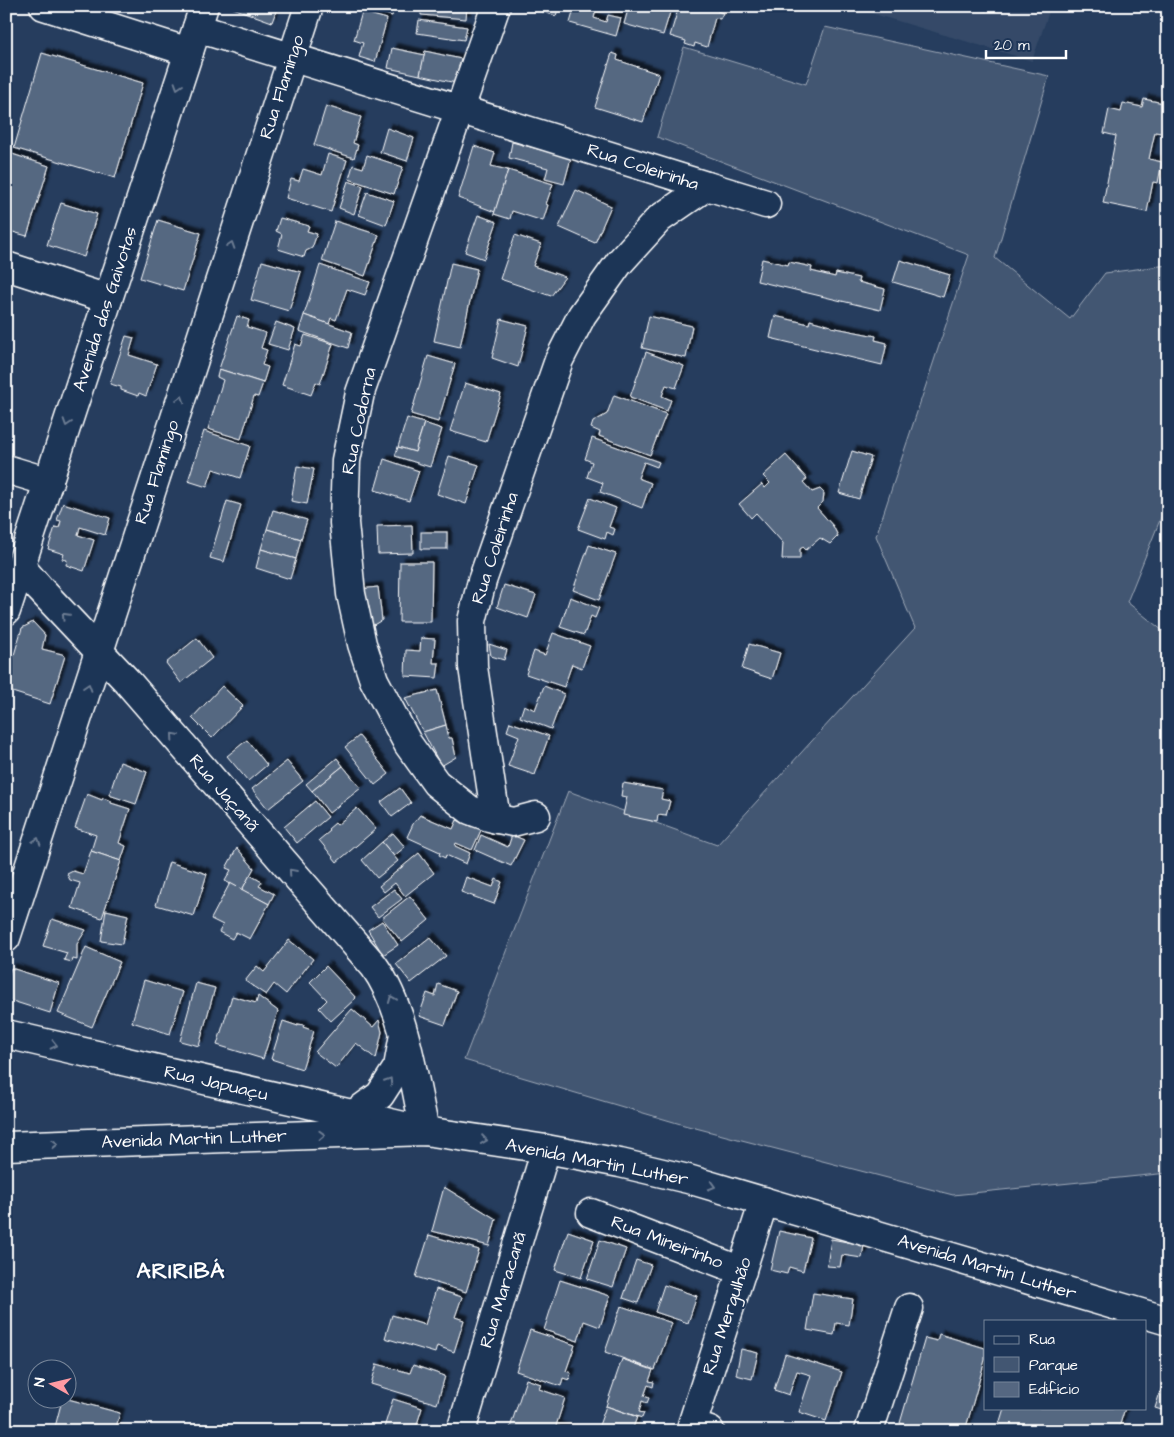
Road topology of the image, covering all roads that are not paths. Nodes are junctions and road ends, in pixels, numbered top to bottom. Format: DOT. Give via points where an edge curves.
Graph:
graph roads {
  1 [pos="44,6"];
  2 [pos="308,6"];
  3 [pos="496,6"];
  4 [pos="196,29"];
  5 [pos="292,58"];
  6 [pos="460,109"];
  7 [pos="707,186"];
  8 [pos="766,204"];
  9 [pos="6,266"];
  10 [pos="108,300"];
  11 [pos="6,469"];
  12 [pos="48,482"];
  13 [pos="21,566"];
  14 [pos="6,611"];
  15 [pos="99,652"];
  16 [pos="536,816"];
  17 [pos="496,819"];
  18 [pos="17,867"];
  19 [pos="6,938"];
  20 [pos="6,1034"];
  21 [pos="404,1035"];
  22 [pos="354,1114"];
  23 [pos="425,1131"];
  24 [pos="6,1146"];
  25 [pos="546,1149"];
  26 [pos="764,1201"];
  27 [pos="592,1213"];
  28 [pos="742,1271"];
  29 [pos="909,1308"];
  30 [pos="1168,1321"];
  31 [pos="698,1429"];
  32 [pos="460,1431"];
  33 [pos="869,1431"];
  1 -- 4 [label="street, Rua Coleirinha"];
  2 -- 5 [label="street, Rua Flamingo"];
  3 -- 6 [label="street, Rua Codorna"];
  4 -- 5 [label="street, Rua Coleirinha"];
  4 -- 10 [label="street, Avenida das Gaivotas, one-way"];
  5 -- 6 [label="street, Rua Coleirinha"];
  15 -- 5 [label="street, Rua Flamingo, one-way"];
  6 -- 7 [label="street, Rua Coleirinha"];
  6 -- 17 [label="street, Rua Codorna" via="360,393 346,460 344,523 351,594 374,680 408,744 436,783 470,810"];
  7 -- 8 [label="street"];
  7 -- 17 [label="street, Rua Coleirinha" via="659,219 619,263 582,315 559,360 482,581 472,621 473,667"];
  9 -- 10 [label="street"];
  10 -- 12 [label="street, Avenida das Gaivotas, one-way"];
  11 -- 12 [label="street"];
  12 -- 13 [label="street, Avenida das Gaivotas"];
  13 -- 14 [label="street, Avenida das Gaivotas"];
  15 -- 13 [label="street, Rua Jaçanã, one-way"];
  18 -- 15 [label="street, Rua Flamingo, one-way"];
  21 -- 15 [label="street, Rua Jaçanã, one-way" via="386,983 374,966"];
  16 -- 17 [label="street, Rua Codorna" via="513,822"];
  18 -- 19 [label="street, Rua Flamingo"];
  20 -- 22 [label="street, Rua Japuaçu, one-way"];
  22 -- 21 [label="street, Rua Jaçanã, one-way" via="380,1095 398,1068"];
  21 -- 23 [label="street, Rua Jaçanã"];
  22 -- 23 [label="street, Rua Japuaçu"];
  24 -- 23 [label="street, Avenida Martin Luther, one-way"];
  23 -- 25 [label="street, Avenida Martin Luther, one-way"];
  25 -- 26 [label="street, Avenida Martin Luther, one-way" via="688,1179"];
  25 -- 32 [label="street, Rua Maracanã"];
  26 -- 28 [label="street, Rua Mergulhão"];
  26 -- 30 [label="street, Avenida Martin Luther"];
  27 -- 28 [label="street, Rua Mineirinho"];
  28 -- 31 [label="street, Rua Mergulhão"];
  29 -- 33 [label="street"];
}
